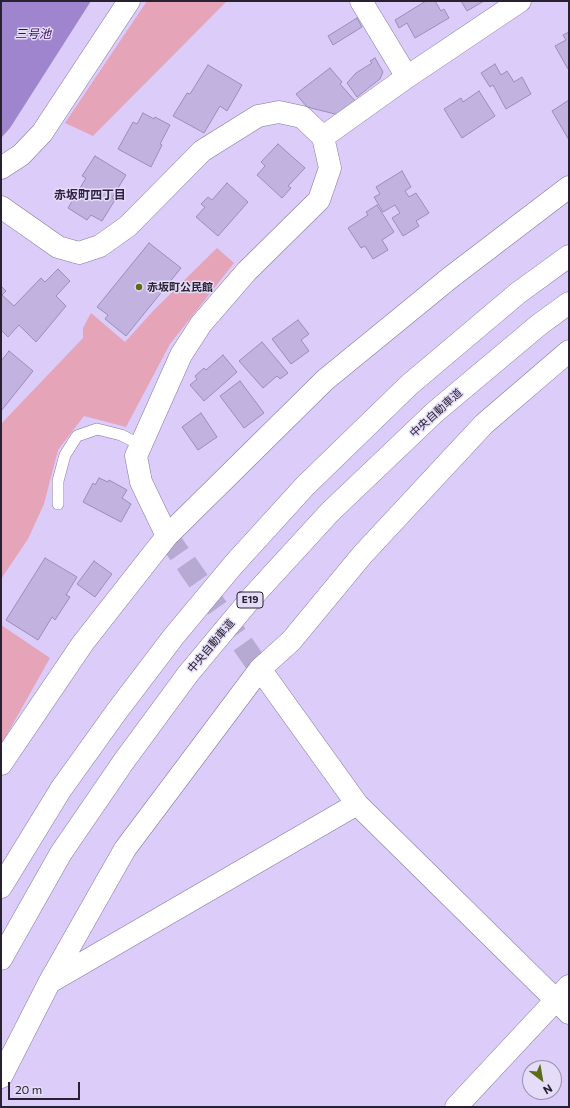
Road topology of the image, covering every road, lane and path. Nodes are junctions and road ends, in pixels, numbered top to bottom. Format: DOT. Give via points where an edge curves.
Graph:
graph roads {
  1 [pos="129,1"];
  2 [pos="361,1"];
  3 [pos="520,1"];
  4 [pos="407,77"];
  5 [pos="323,137"];
  6 [pos="1,168"];
  7 [pos="569,187"];
  8 [pos="1,207"];
  9 [pos="569,256"];
  10 [pos="569,303"];
  11 [pos="569,351"];
  12 [pos="141,445"];
  13 [pos="58,504"];
  14 [pos="167,536"];
  15 [pos="260,669"];
  16 [pos="1,764"];
  17 [pos="357,804"];
  18 [pos="1,887"];
  19 [pos="1,959"];
  20 [pos="49,983"];
  21 [pos="565,1000"];
  22 [pos="1,1077"];
  23 [pos="456,1107"];
  1 -- 6 [label="main road" via="42,133 21,155"];
  2 -- 4 [label="main road"];
  3 -- 4 [label="main road"];
  4 -- 5 [label="main road"];
  5 -- 8 [label="main road" via="302,117 279,112 258,116 202,151 128,226 100,246 79,253 58,247"];
  5 -- 12 [label="main road" via="330,168 319,200 247,271 201,324 181,355"];
  7 -- 14 [label="main road" via="450,277 324,380"];
  9 -- 18 [label="main road" via="518,293 410,385 305,486 234,564 174,636 117,711 61,790"];
  10 -- 19 [label="main road, 中央自動車道 / E19" via="540,324 435,412 330,512 253,596 188,674 124,762 61,853"];
  11 -- 15 [label="main road" via="484,424 363,554 290,641"];
  12 -- 13 [label="lane" via="121,435 97,429 76,436 64,455 58,481"];
  12 -- 14 [label="main road" via="136,456 141,482"];
  14 -- 16 [label="main road" via="83,643"];
  15 -- 17 [label="main road"];
  15 -- 20 [label="main road" via="125,850"];
  17 -- 20 [label="main road"];
  17 -- 21 [label="main road"];
  20 -- 22 [label="main road"];
  21 -- 23 [label="main road"];
}
